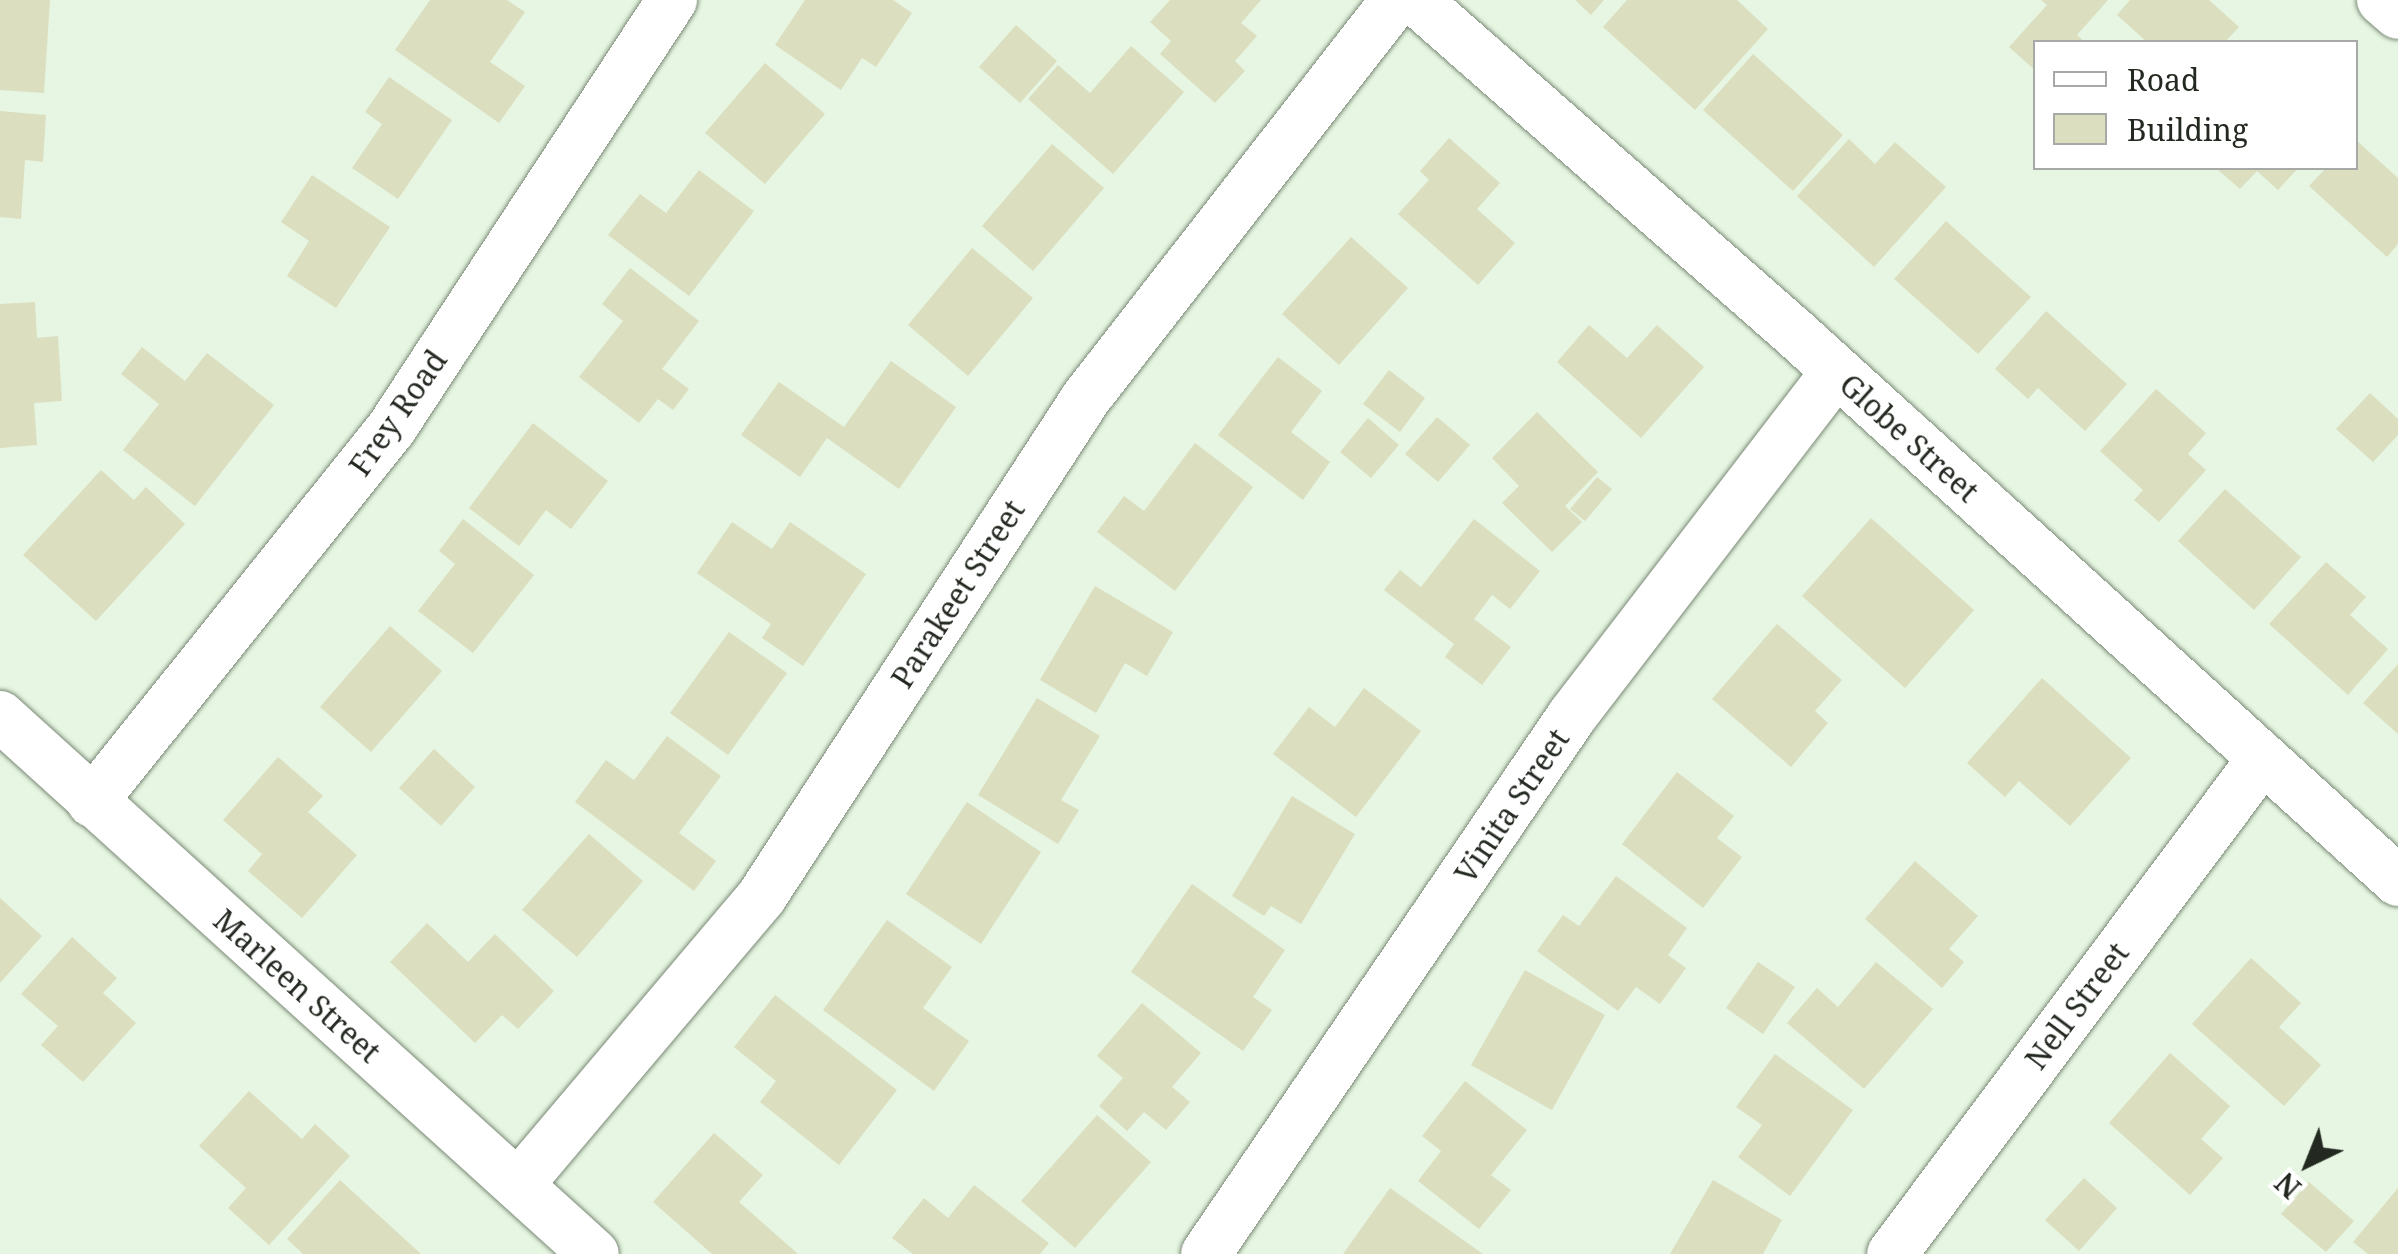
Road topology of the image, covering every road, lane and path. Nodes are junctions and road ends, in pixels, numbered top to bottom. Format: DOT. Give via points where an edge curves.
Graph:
graph roads {
  1 [pos="672,0"];
  2 [pos="1396,0"];
  3 [pos="1416,0"];
  4 [pos="2382,0"];
  5 [pos="2398,14"];
  6 [pos="1836,372"];
  7 [pos="0,716"];
  8 [pos="2263,758"];
  9 [pos="92,802"];
  10 [pos="2398,881"];
  11 [pos="518,1185"];
  12 [pos="594,1254"];
  13 [pos="1206,1254"];
  14 [pos="1892,1254"];
  1 -- 9 [label="street, Frey Road" via="391,429"];
  2 -- 11 [label="street, Parakeet Street" via="1086,398 762,896"];
  3 -- 6 [label="street, Globe Street"];
  4 -- 5 [label="street"];
  6 -- 8 [label="street, Globe Street"];
  6 -- 13 [label="street, Vinita Street" via="1572,716"];
  7 -- 9 [label="street, Marleen Street"];
  8 -- 10 [label="street, Globe Street"];
  8 -- 14 [label="street, Nell Street"];
  9 -- 11 [label="street, Marleen Street"];
  11 -- 12 [label="street, Marleen Street"];
}
